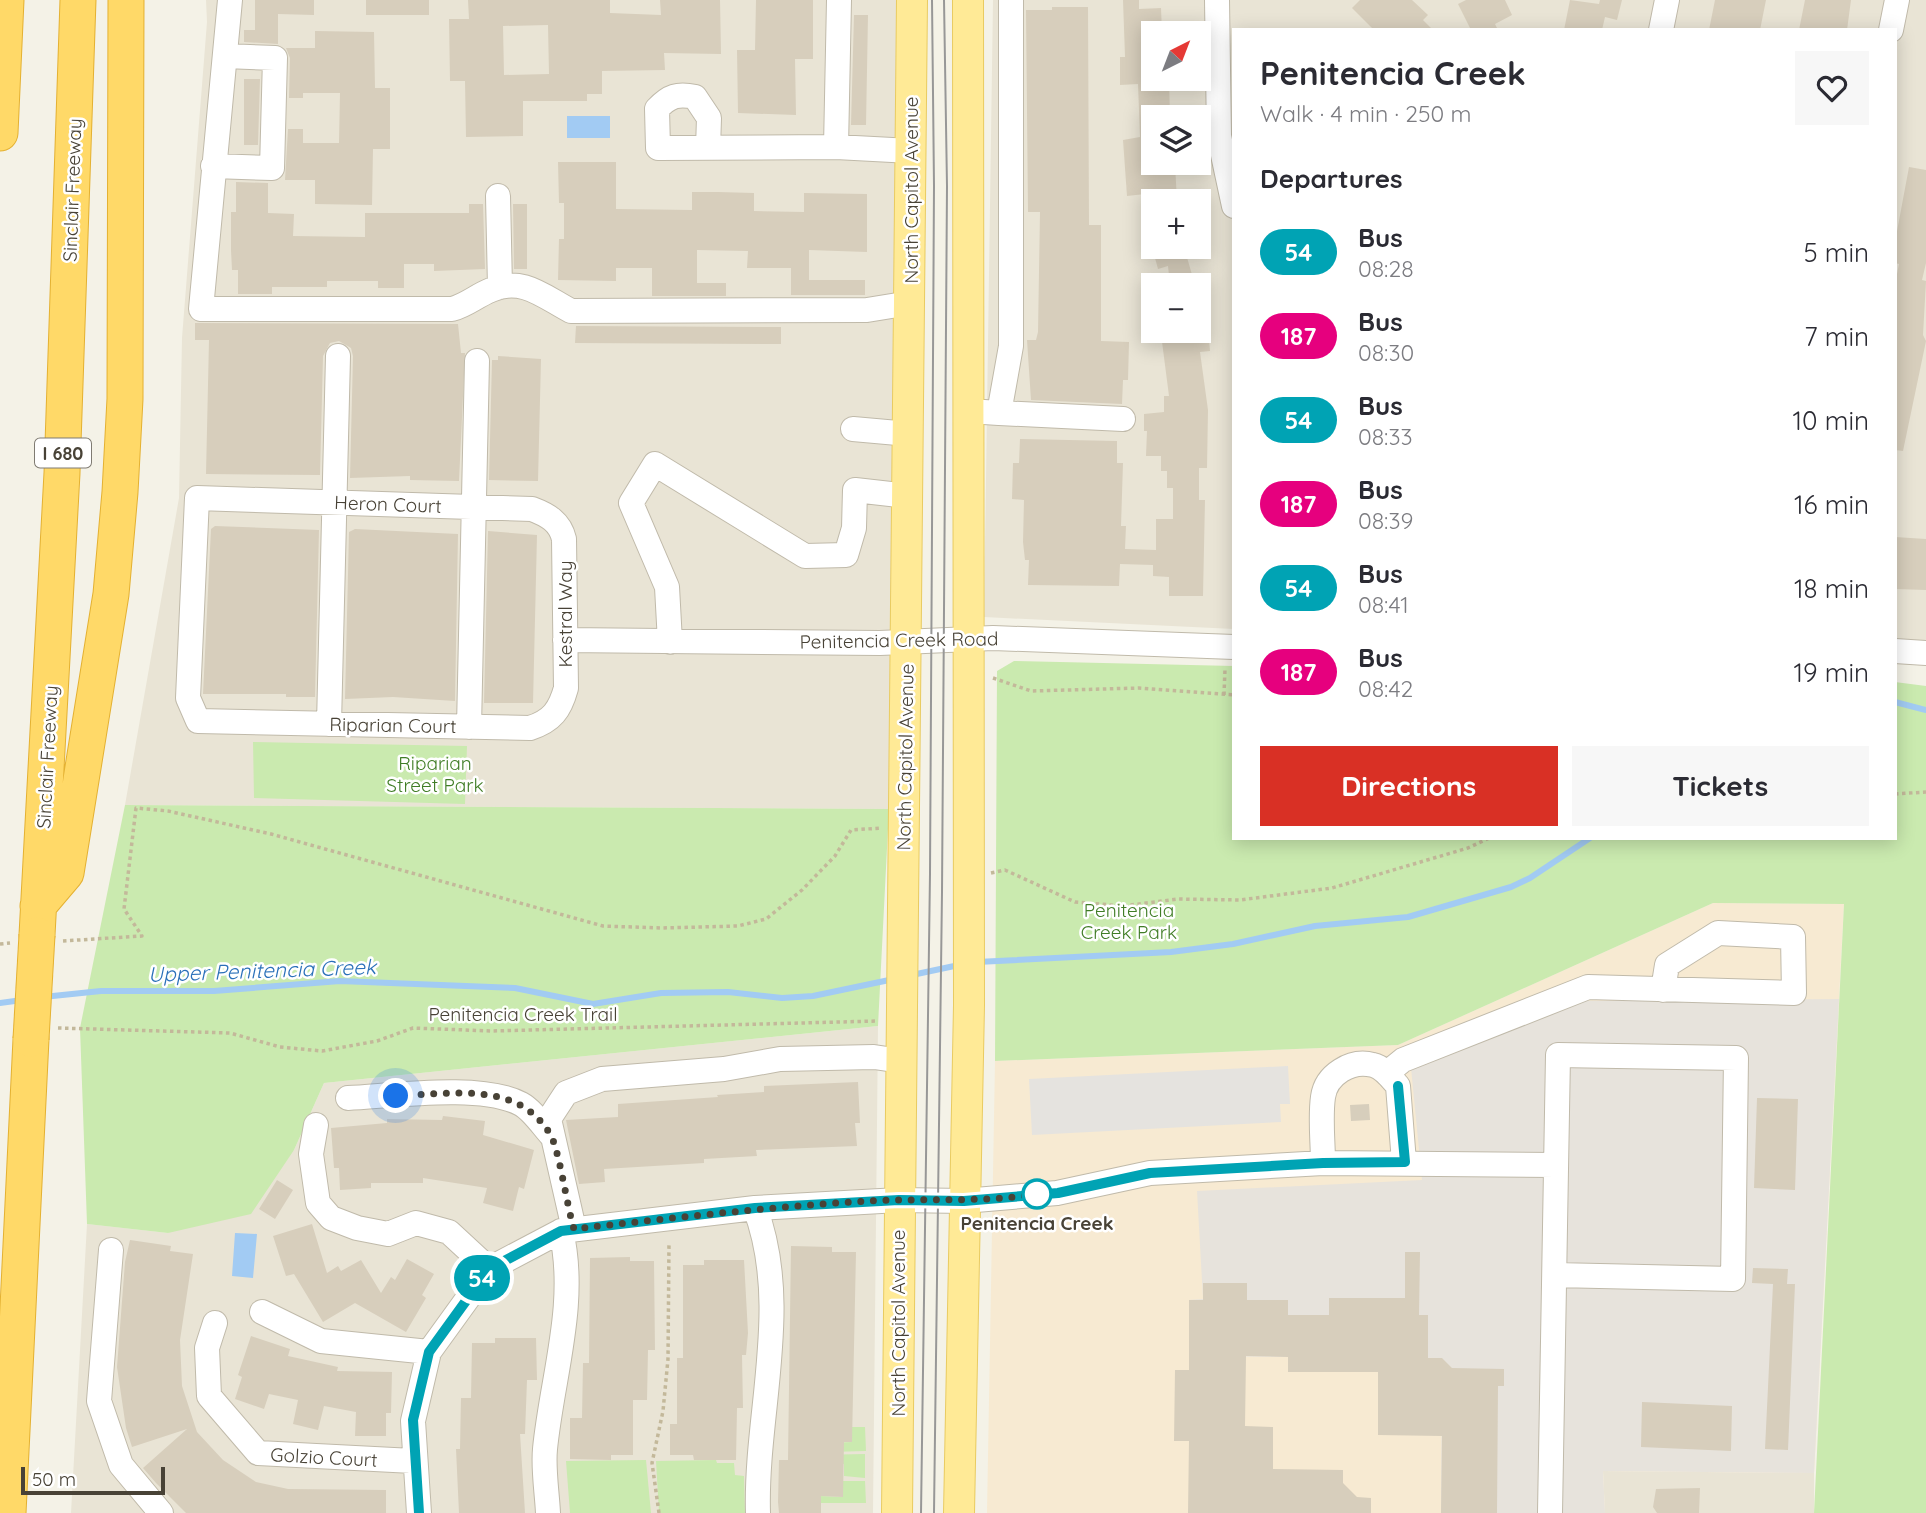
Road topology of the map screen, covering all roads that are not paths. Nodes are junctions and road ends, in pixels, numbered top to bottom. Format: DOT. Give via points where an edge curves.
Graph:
graph roads {
  1 [pos="6,0"];
  2 [pos="78,0"];
  3 [pos="126,0"];
  4 [pos="149,0"];
  5 [pos="230,0"];
  6 [pos="839,0"];
  7 [pos="912,0"];
  8 [pos="968,0"];
  9 [pos="1012,0"];
  10 [pos="1217,0"];
  11 [pos="1667,0"];
  12 [pos="1897,0"];
  13 [pos="1661,28"];
  14 [pos="1892,28"];
  15 [pos="225,56"];
  16 [pos="0,133"];
  17 [pos="836,147"];
  18 [pos="708,148"];
  19 [pos="911,151"];
  20 [pos="213,166"];
  21 [pos="1231,180"];
  22 [pos="126,187"];
  23 [pos="498,195"];
  24 [pos="500,287"];
  25 [pos="910,303"];
  26 [pos="338,356"];
  27 [pos="477,361"];
  28 [pos="969,411"];
  29 [pos="999,413"];
  30 [pos="1123,419"];
  31 [pos="853,429"];
  32 [pos="909,434"];
  33 [pos="908,496"];
  34 [pos="334,503"];
  35 [pos="474,507"];
  36 [pos="564,539"];
  37 [pos="968,639"];
  38 [pos="565,640"];
  39 [pos="670,642"];
  40 [pos="906,642"];
  41 [pos="1897,650"];
  42 [pos="1926,653"];
  43 [pos="1229,658"];
  44 [pos="566,688"];
  45 [pos="198,721"];
  46 [pos="328,724"];
  47 [pos="469,727"];
  48 [pos="35,932"];
  49 [pos="1663,989"];
  50 [pos="901,1061"];
  51 [pos="1387,1073"];
  52 [pos="348,1098"];
  53 [pos="316,1125"];
  54 [pos="551,1135"];
  55 [pos="1405,1162"];
  56 [pos="1323,1163"];
  57 [pos="1556,1165"];
  58 [pos="899,1200"];
  59 [pos="964,1201"];
  60 [pos="755,1208"];
  61 [pos="567,1230"];
  62 [pos="111,1250"];
  63 [pos="489,1269"];
  64 [pos="1555,1275"];
  65 [pos="262,1312"];
  66 [pos="215,1323"];
  67 [pos="429,1352"];
  68 [pos="413,1461"];
  69 [pos="8,1513"];
  70 [pos="161,1513"];
  71 [pos="419,1513"];
  72 [pos="548,1513"];
  73 [pos="758,1513"];
  74 [pos="897,1513"];
  75 [pos="960,1513"];
  76 [pos="1550,1513"];
  1 -- 16 [label="highway"];
  2 -- 48 [label="highway, Sinclair Freeway / I 680" via="62,473"];
  3 -- 22 [label="highway"];
  4 -- 22 [label="highway"];
  5 -- 15 [label="street"];
  6 -- 17 [label="street"];
  7 -- 19 [label="main road, North Capitol Avenue"];
  8 -- 28 [label="main road"];
  9 -- 29 [label="street" via="1010,346"];
  10 -- 21 [label="street" via="1219,136"];
  11 -- 13 [label="street"];
  12 -- 14 [label="street"];
  15 -- 20 [label="street"];
  15 -- 20 [label="street" via="275,58 272,168"];
  17 -- 18 [label="street"];
  17 -- 19 [label="street"];
  19 -- 25 [label="main road, North Capitol Avenue"];
  20 -- 24 [label="street" via="201,309 452,309"];
  22 -- 48 [label="highway" via="125,399 111,594 66,873"];
  23 -- 24 [label="street"];
  24 -- 25 [label="street" via="535,288 571,311 867,310"];
  25 -- 32 [label="main road, North Capitol Avenue"];
  26 -- 34 [label="street"];
  27 -- 35 [label="street"];
  28 -- 29 [label="street"];
  28 -- 37 [label="main road"];
  29 -- 30 [label="street"];
  31 -- 32 [label="street"];
  32 -- 33 [label="main road, North Capitol Avenue"];
  33 -- 39 [label="street" via="855,490 854,528 846,555 804,556 655,464 631,503 667,587"];
  33 -- 40 [label="main road, North Capitol Avenue"];
  34 -- 35 [label="street, Heron Court"];
  34 -- 45 [label="street, Heron Court" via="197,498 188,698"];
  34 -- 46 [label="street"];
  35 -- 36 [label="street, Heron Court" via="532,509 556,523"];
  35 -- 47 [label="street"];
  36 -- 38 [label="street, Kestral Way"];
  37 -- 40 [label="street, Penitencia Creek Road"];
  37 -- 43 [label="street, Penitencia Creek Road" via="1094,640"];
  37 -- 59 [label="main road" via="979,878 969,1005"];
  38 -- 39 [label="street, Penitencia Creek Road"];
  38 -- 44 [label="street, Kestral Way"];
  39 -- 40 [label="street, Penitencia Creek Road"];
  40 -- 50 [label="main road, North Capitol Avenue" via="903,875 893,1012"];
  41 -- 42 [label="street"];
  44 -- 47 [label="street, Riparian Court" via="561,706 543,724"];
  45 -- 46 [label="street, Riparian Court"];
  46 -- 47 [label="street, Riparian Court"];
  48 -- 69 [label="highway, Sinclair Freeway / I 680, bridge" via="42,1034"];
  49 -- 49 [label="street" via="1794,993 1793,937 1718,933 1667,965"];
  49 -- 51 [label="street" via="1588,987 1403,1060"];
  50 -- 54 [label="street" via="874,1057 780,1059 724,1069 602,1079 566,1093 549,1119"];
  50 -- 58 [label="main road, North Capitol Avenue"];
  51 -- 55 [label="street" via="1398,1086 1401,1099"];
  51 -- 56 [label="street" via="1359,1063 1327,1083"];
  52 -- 54 [label="street" via="499,1096 523,1104"];
  53 -- 63 [label="street" via="312,1154 318,1203 331,1218 388,1234 416,1223 449,1232"];
  54 -- 61 [label="street"];
  55 -- 56 [label="street"];
  55 -- 57 [label="street"];
  56 -- 59 [label="street" via="1150,1173 1058,1193"];
  57 -- 64 [label="street"];
  57 -- 64 [label="street" via="1558,1055 1736,1058 1732,1279"];
  58 -- 59 [label="street"];
  58 -- 60 [label="street"];
  58 -- 74 [label="main road, North Capitol Avenue"];
  59 -- 75 [label="main road"];
  60 -- 61 [label="street"];
  60 -- 73 [label="street" via="765,1247 772,1326 757,1475"];
  61 -- 63 [label="street"];
  61 -- 72 [label="street" via="563,1334 544,1451"];
  62 -- 70 [label="street" via="99,1401 121,1465"];
  63 -- 67 [label="street"];
  64 -- 76 [label="street"];
  65 -- 67 [label="street" via="321,1341"];
  66 -- 68 [label="street, Golzio Court" via="207,1348 209,1396 258,1453"];
  67 -- 68 [label="street" via="413,1420"];
  68 -- 71 [label="street"];
}
